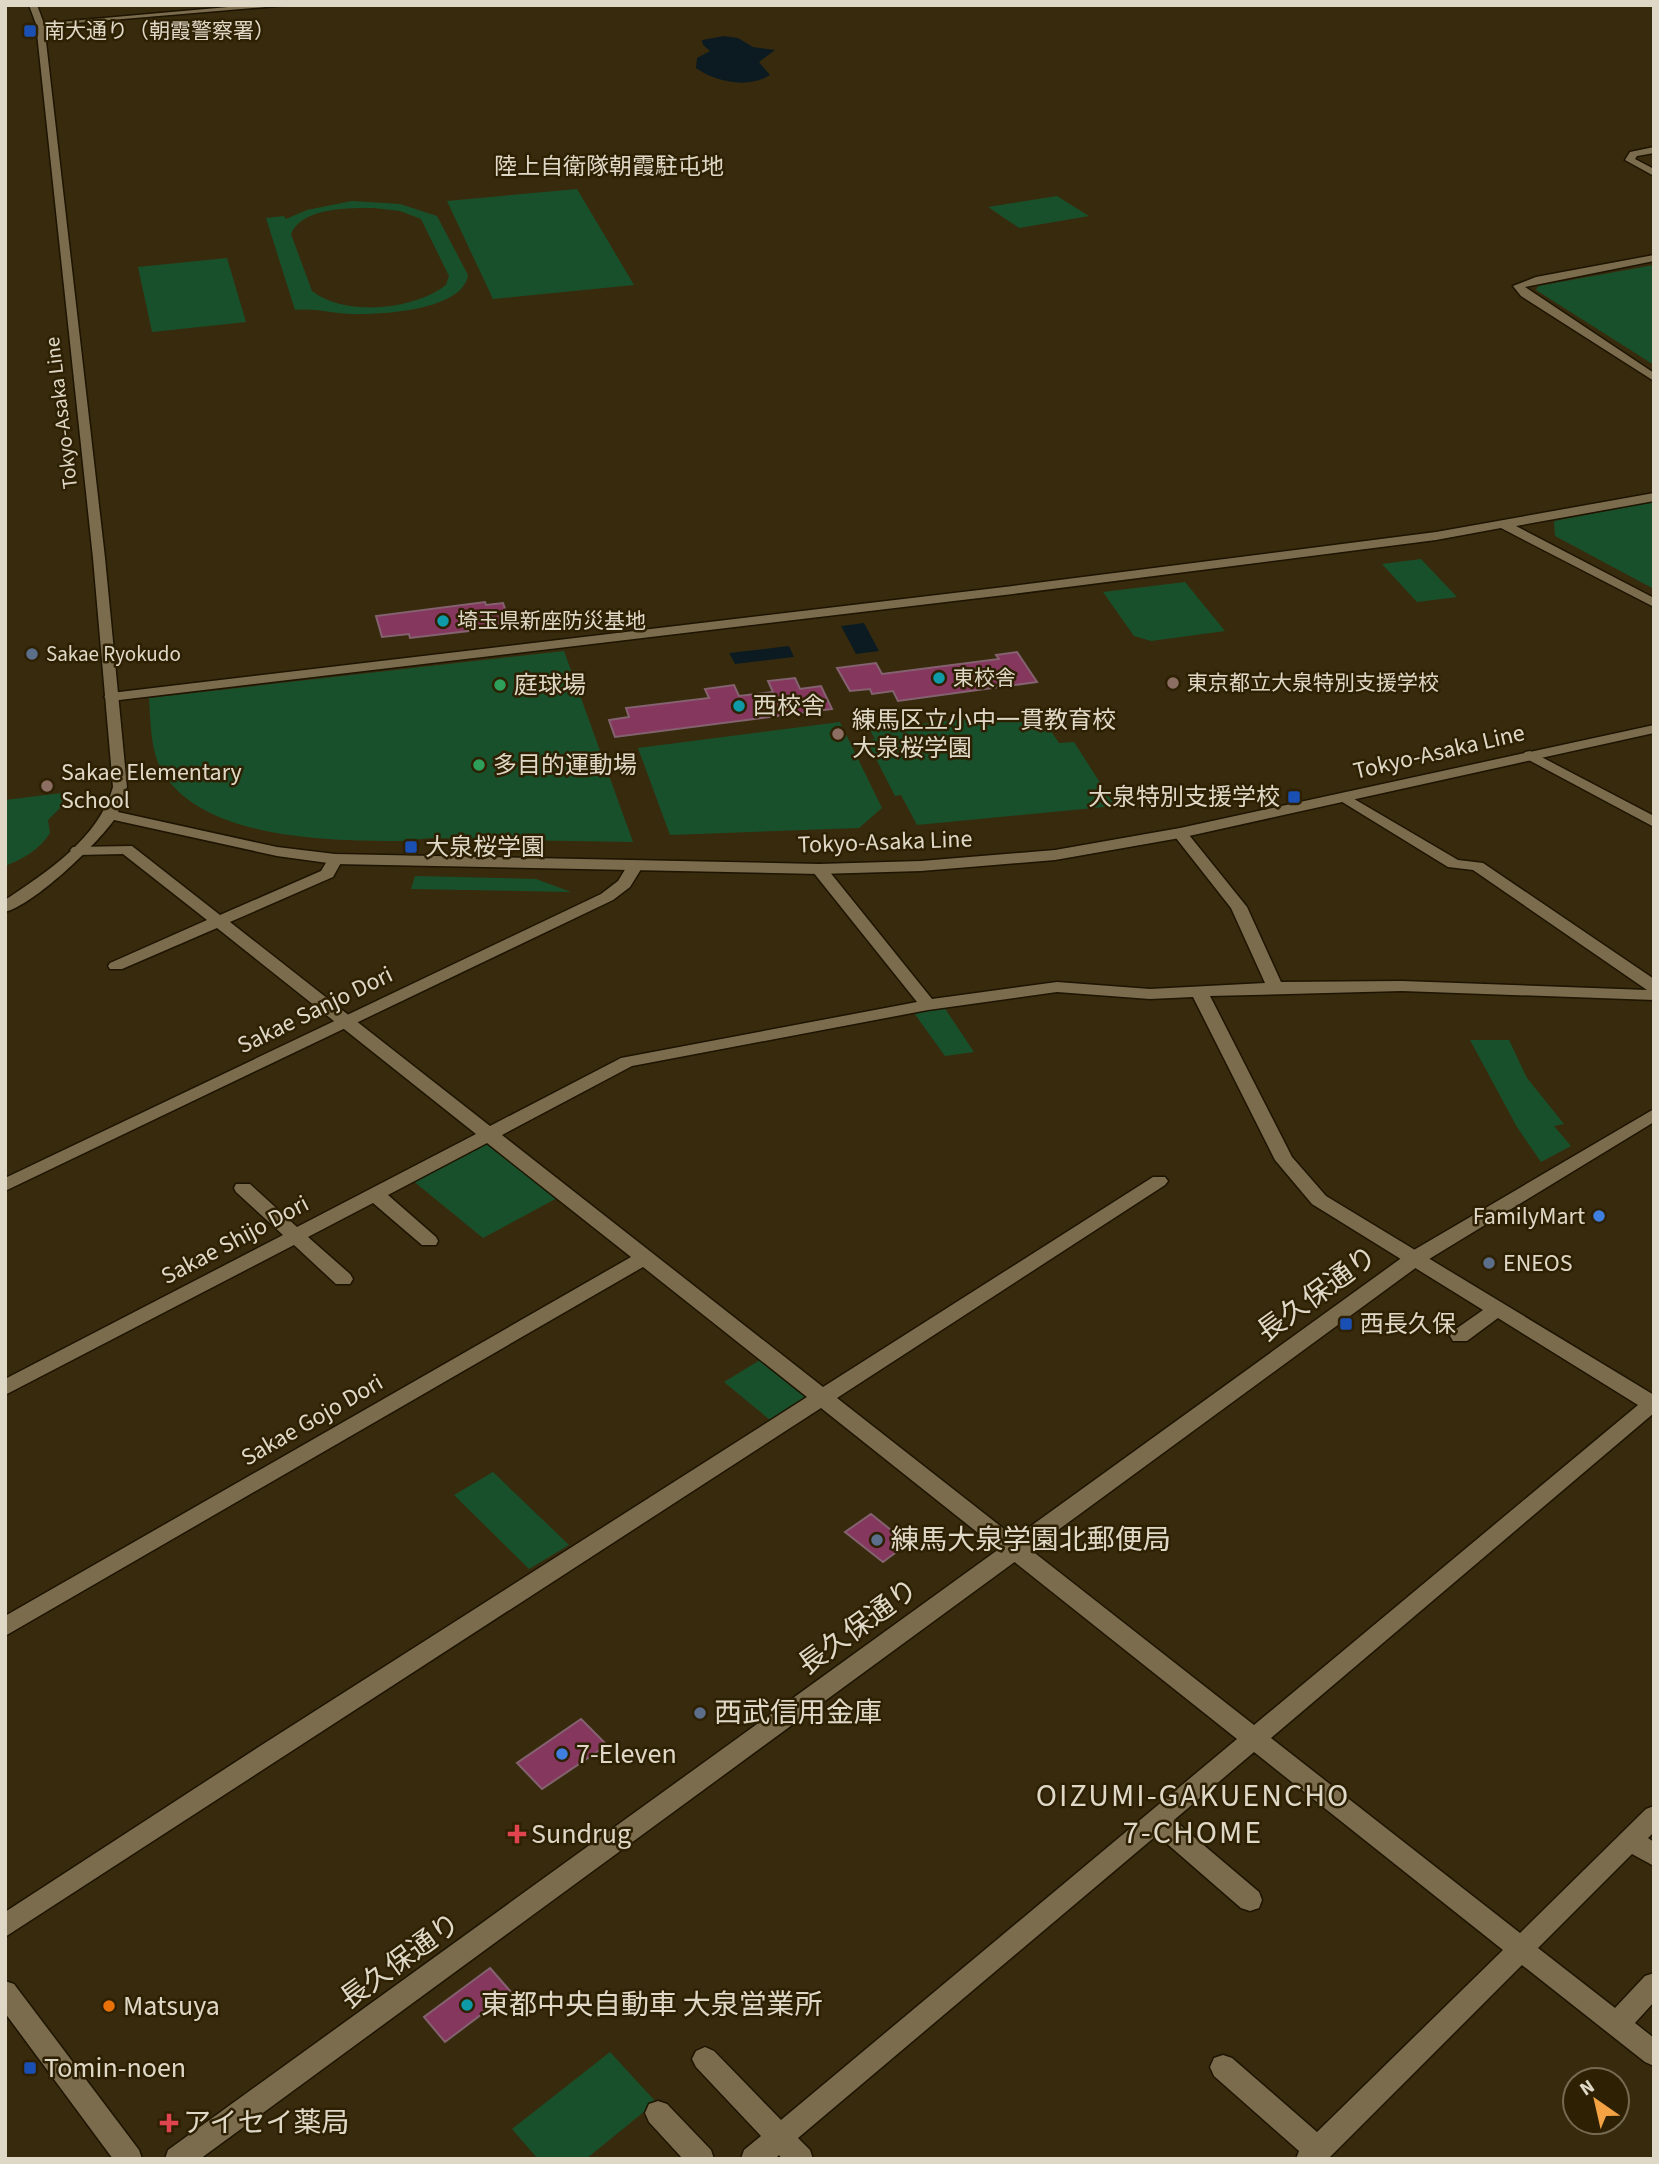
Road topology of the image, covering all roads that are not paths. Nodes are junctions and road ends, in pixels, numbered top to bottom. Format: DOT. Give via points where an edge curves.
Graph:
graph roads {
  1 [pos="33,5"];
  2 [pos="285,5"];
  3 [pos="259,6"];
  4 [pos="40,24"];
  5 [pos="1654,150"];
  6 [pos="1654,173"];
  7 [pos="1654,258"];
  8 [pos="1654,378"];
  9 [pos="1654,497"];
  10 [pos="1503,524"];
  11 [pos="1654,603"];
  12 [pos="111,697"];
  13 [pos="1654,729"];
  14 [pos="1530,755"];
  15 [pos="1344,797"];
  16 [pos="110,815"];
  17 [pos="1654,822"];
  18 [pos="1180,833"];
  19 [pos="78,850"];
  20 [pos="335,859"];
  21 [pos="635,866"];
  22 [pos="819,869"];
  23 [pos="5,907"];
  24 [pos="219,922"];
  25 [pos="116,966"];
  26 [pos="1275,987"];
  27 [pos="1654,987"];
  28 [pos="1199,991"];
  29 [pos="1654,995"];
  30 [pos="928,1005"];
  31 [pos="346,1022"];
  32 [pos="1654,1114"];
  33 [pos="488,1135"];
  34 [pos="1159,1181"];
  35 [pos="5,1185"];
  36 [pos="243,1188"];
  37 [pos="375,1194"];
  38 [pos="295,1236"];
  39 [pos="429,1241"];
  40 [pos="644,1258"];
  41 [pos="1414,1259"];
  42 [pos="343,1279"];
  43 [pos="1496,1310"];
  44 [pos="1460,1336"];
  45 [pos="5,1388"];
  46 [pos="821,1397"];
  47 [pos="1653,1403"];
  48 [pos="1014,1551"];
  49 [pos="5,1627"];
  50 [pos="1253,1739"];
  51 [pos="1654,1816"];
  52 [pos="1157,1820"];
  53 [pos="1630,1839"];
  54 [pos="1654,1856"];
  55 [pos="1250,1900"];
  56 [pos="5,1926"];
  57 [pos="1520,1949"];
  58 [pos="1654,1984"];
  59 [pos="5,1992"];
  60 [pos="1616,2025"];
  61 [pos="1654,2054"];
  62 [pos="705,2059"];
  63 [pos="1223,2067"];
  64 [pos="658,2113"];
  65 [pos="780,2137"];
  66 [pos="1314,2155"];
  67 [pos="129,2159"];
  68 [pos="178,2159"];
  69 [pos="701,2159"];
  70 [pos="754,2159"];
  71 [pos="800,2159"];
  1 -- 4 [label="street, Tokyo-Asaka Line"];
  2 -- 3 [label="street"];
  3 -- 4 [label="street"];
  4 -- 12 [label="street, Tokyo-Asaka Line"];
  5 -- 6 [label="street" via="1630,160"];
  7 -- 8 [label="street" via="1518,286 1525,295"];
  9 -- 10 [label="street"];
  10 -- 11 [label="street"];
  10 -- 12 [label="street" via="1000,592"];
  12 -- 16 [label="street, Tokyo-Asaka Line" via="120,787"];
  13 -- 14 [label="street, Tokyo-Asaka Line"];
  14 -- 15 [label="street, Tokyo-Asaka Line"];
  14 -- 17 [label="street"];
  15 -- 18 [label="street, Tokyo-Asaka Line"];
  15 -- 27 [label="street" via="1454,864 1477,866"];
  16 -- 19 [label="street, Tokyo-Asaka Line"];
  16 -- 20 [label="street, Tokyo-Asaka Line" via="153,821 266,850"];
  18 -- 22 [label="street, Tokyo-Asaka Line" via="1055,855"];
  18 -- 26 [label="street" via="1239,907"];
  19 -- 23 [label="street, Tokyo-Asaka Line" via="37,887"];
  19 -- 24 [label="street" via="127,849"];
  20 -- 21 [label="street, Tokyo-Asaka Line"];
  20 -- 24 [label="street" via="327,874"];
  21 -- 22 [label="street, Tokyo-Asaka Line"];
  21 -- 31 [label="street, Sakae Sanjo Dori" via="612,894"];
  22 -- 30 [label="street"];
  24 -- 25 [label="street"];
  24 -- 31 [label="street"];
  26 -- 28 [label="street, Sakae Shijo Dori"];
  26 -- 29 [label="street, Sakae Shijo Dori" via="1460,986"];
  28 -- 30 [label="street, Sakae Shijo Dori" via="1150,994 1057,987"];
  28 -- 41 [label="street" via="1284,1160 1319,1200"];
  30 -- 33 [label="street, Sakae Shijo Dori" via="627,1062"];
  31 -- 33 [label="street"];
  31 -- 35 [label="street, Sakae Sanjo Dori"];
  32 -- 41 [label="street, 長久保通り"];
  33 -- 37 [label="street, Sakae Shijo Dori"];
  33 -- 40 [label="street"];
  34 -- 46 [label="street"];
  36 -- 38 [label="street"];
  37 -- 38 [label="street, Sakae Shijo Dori"];
  37 -- 39 [label="street"];
  38 -- 42 [label="street"];
  38 -- 45 [label="street, Sakae Shijo Dori"];
  40 -- 46 [label="street"];
  40 -- 49 [label="street, Sakae Gojo Dori"];
  41 -- 43 [label="street"];
  41 -- 48 [label="street, 長久保通り"];
  43 -- 44 [label="street"];
  43 -- 47 [label="street"];
  46 -- 48 [label="street"];
  46 -- 56 [label="street"];
  47 -- 50 [label="street"];
  48 -- 50 [label="street"];
  48 -- 68 [label="street, 長久保通り"];
  50 -- 52 [label="street"];
  50 -- 57 [label="street"];
  51 -- 53 [label="street"];
  52 -- 55 [label="street"];
  52 -- 65 [label="street"];
  53 -- 54 [label="street"];
  53 -- 57 [label="street"];
  57 -- 60 [label="street"];
  57 -- 66 [label="street"];
  58 -- 60 [label="street"];
  59 -- 67 [label="street"];
  60 -- 61 [label="street"];
  62 -- 65 [label="street"];
  63 -- 66 [label="street"];
  64 -- 69 [label="street"];
  65 -- 70 [label="street"];
  65 -- 71 [label="street"];
}
